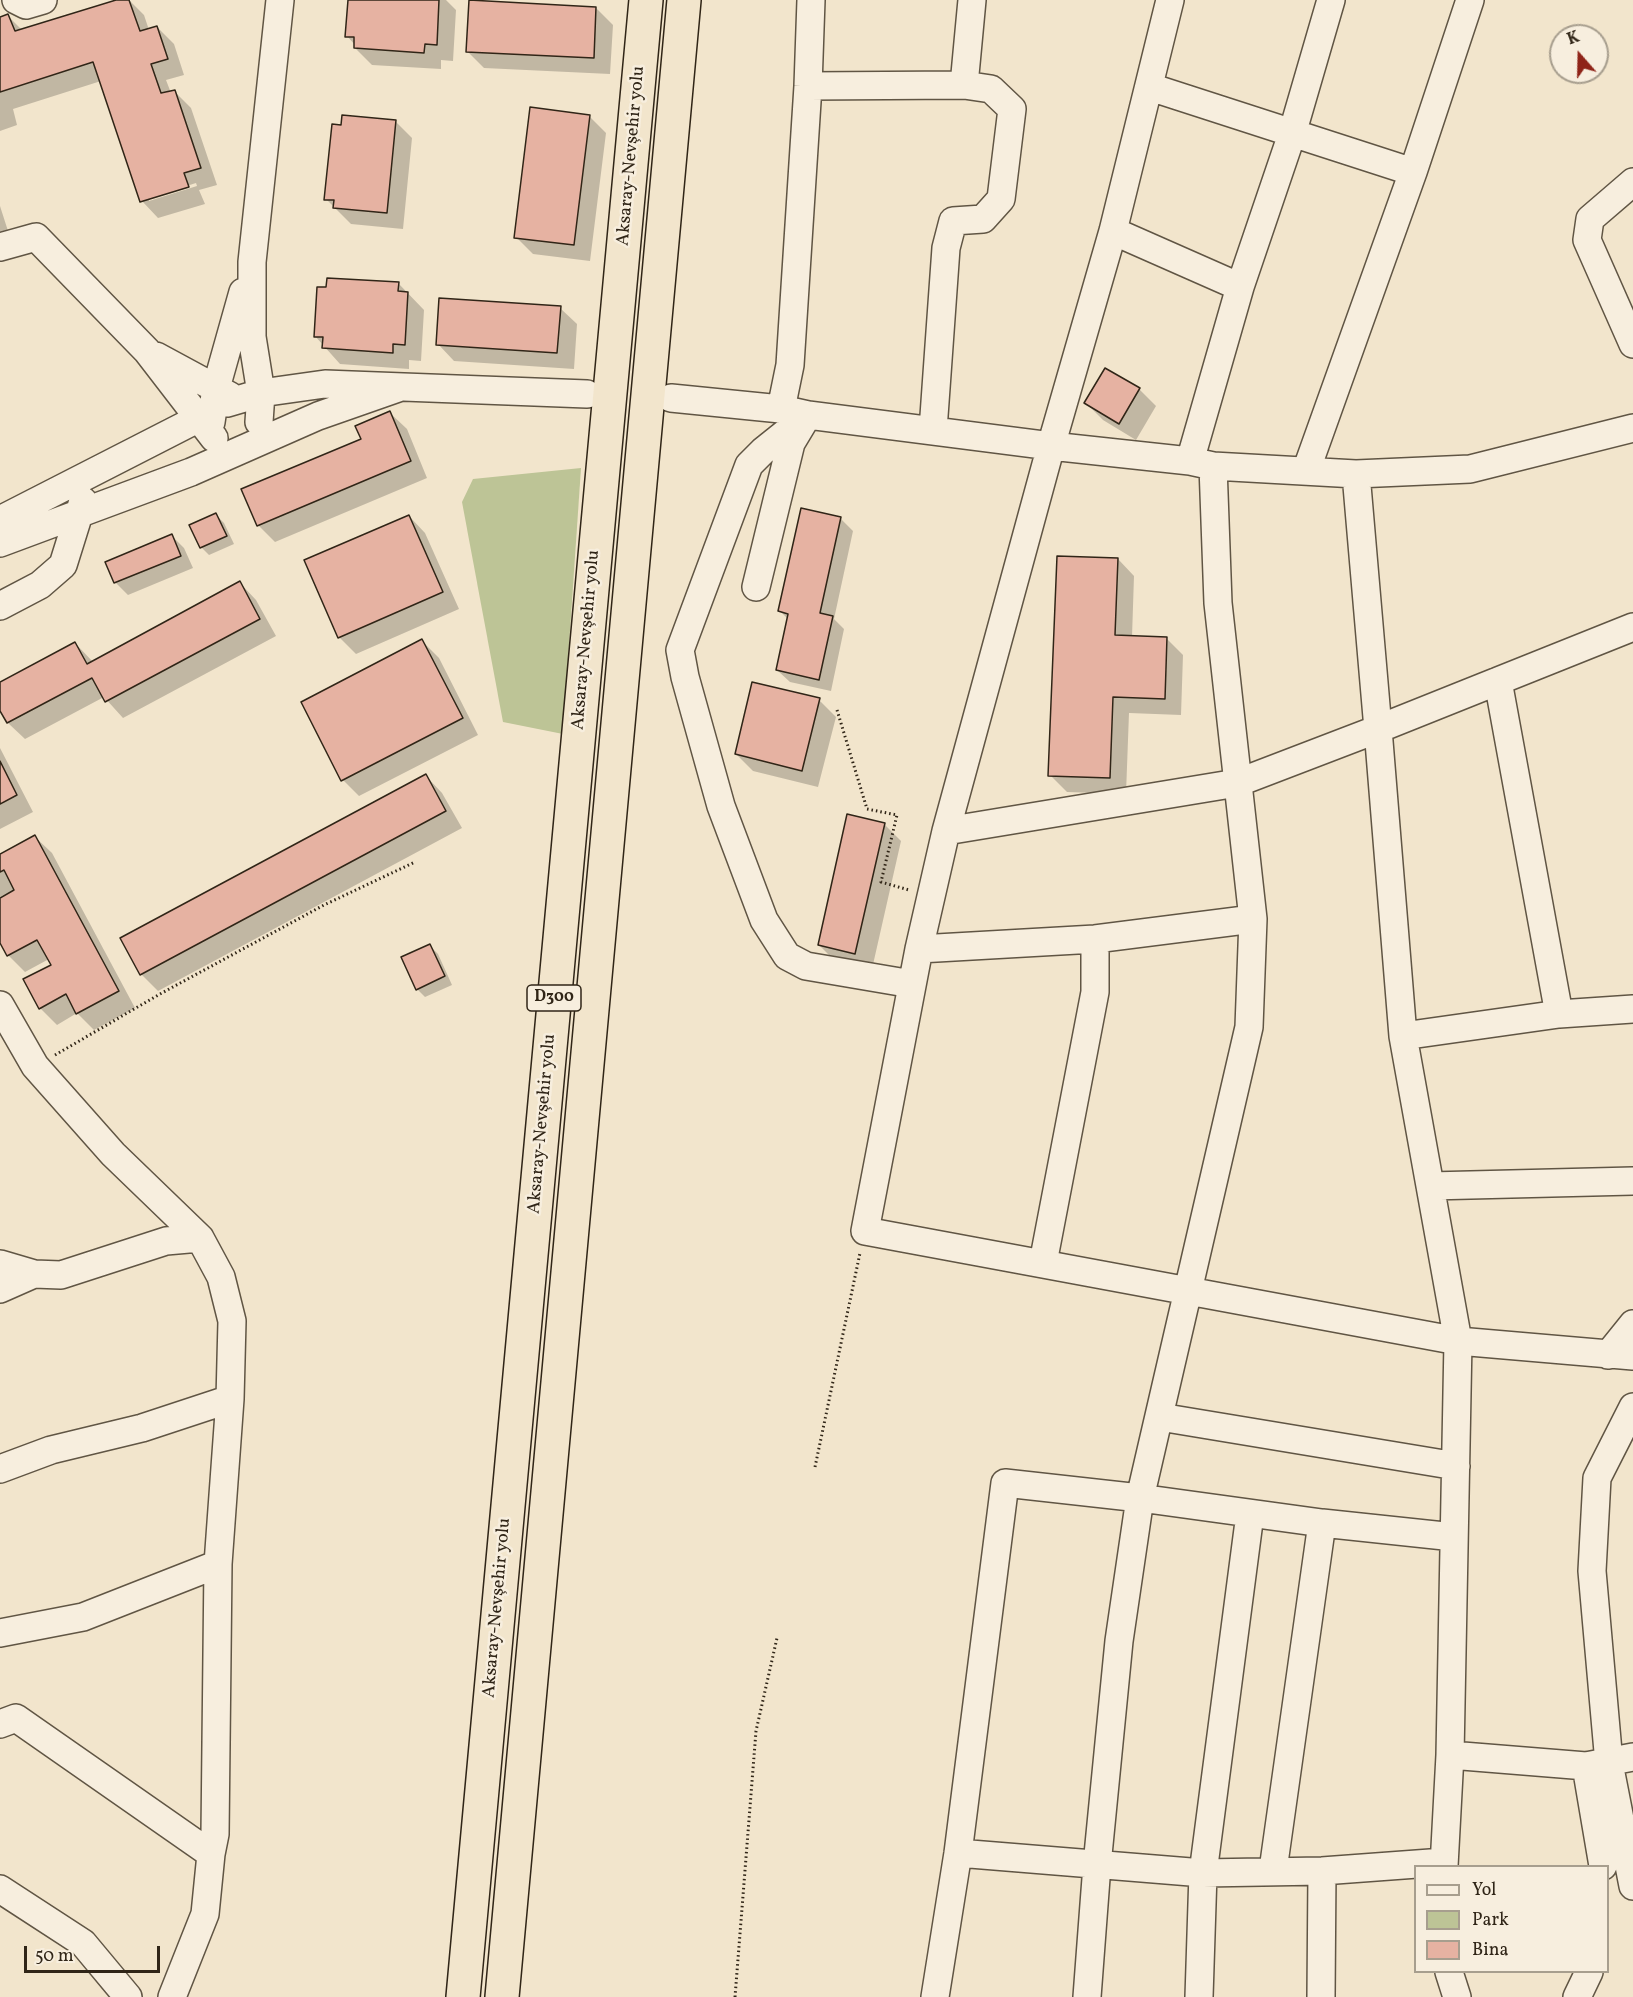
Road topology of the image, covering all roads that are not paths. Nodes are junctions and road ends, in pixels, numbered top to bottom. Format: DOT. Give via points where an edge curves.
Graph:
graph roads {
  1 [pos="16,0"];
  2 [pos="43,0"];
  3 [pos="280,0"];
  4 [pos="631,0"];
  5 [pos="646,0"];
  6 [pos="684,0"];
  7 [pos="811,0"];
  8 [pos="972,0"];
  9 [pos="1170,0"];
  10 [pos="1331,0"];
  11 [pos="1470,0"];
  12 [pos="643,32"];
  13 [pos="964,85"];
  14 [pos="808,86"];
  15 [pos="1150,87"];
  16 [pos="1292,134"];
  17 [pos="1413,172"];
  18 [pos="1633,182"];
  19 [pos="1113,231"];
  20 [pos="0,247"];
  21 [pos="252,262"];
  22 [pos="1240,287"];
  23 [pos="1633,344"];
  24 [pos="398,388"];
  25 [pos="587,394"];
  26 [pos="671,398"];
  27 [pos="781,409"];
  28 [pos="227,410"];
  29 [pos="808,415"];
  30 [pos="1633,428"];
  31 [pos="933,430"];
  32 [pos="1051,446"];
  33 [pos="243,449"];
  34 [pos="1202,464"];
  35 [pos="102,469"];
  36 [pos="1306,471"];
  37 [pos="1356,474"];
  38 [pos="79,514"];
  39 [pos="0,519"];
  40 [pos="0,543"];
  41 [pos="756,587"];
  42 [pos="0,606"];
  43 [pos="1633,627"];
  44 [pos="1498,681"];
  45 [pos="1378,729"];
  46 [pos="1237,783"];
  47 [pos="946,831"];
  48 [pos="1253,919"];
  49 [pos="1095,939"];
  50 [pos="919,949"];
  51 [pos="912,984"];
  52 [pos="0,1005"];
  53 [pos="1633,1009"];
  54 [pos="1559,1014"];
  55 [pos="1403,1036"];
  56 [pos="1633,1181"];
  57 [pos="1430,1186"];
  58 [pos="200,1238"];
  59 [pos="1043,1263"];
  60 [pos="0,1264"];
  61 [pos="33,1274"];
  62 [pos="0,1289"];
  63 [pos="1188,1292"];
  64 [pos="1633,1324"];
  65 [pos="1458,1341"];
  66 [pos="1621,1356"];
  67 [pos="230,1399"];
  68 [pos="1633,1407"];
  69 [pos="1160,1417"];
  70 [pos="1456,1466"];
  71 [pos="0,1469"];
  72 [pos="1140,1498"];
  73 [pos="1250,1514"];
  74 [pos="1322,1523"];
  75 [pos="1454,1536"];
  76 [pos="218,1564"];
  77 [pos="0,1633"];
  78 [pos="2,1718"];
  79 [pos="1450,1755"];
  80 [pos="1610,1762"];
  81 [pos="958,1853"];
  82 [pos="211,1854"];
  83 [pos="1444,1864"];
  84 [pos="1097,1865"];
  85 [pos="1427,1865"];
  86 [pos="1603,1865"];
  87 [pos="1414,1866"];
  88 [pos="1273,1870"];
  89 [pos="1322,1871"];
  90 [pos="1203,1873"];
  91 [pos="1633,1886"];
  92 [pos="0,1889"];
  93 [pos="1450,1973"];
  94 [pos="1588,1973"];
  95 [pos="128,1997"];
  96 [pos="172,1997"];
  97 [pos="463,1997"];
  98 [pos="502,1997"];
  99 [pos="935,1997"];
  100 [pos="1088,1997"];
  101 [pos="1199,1997"];
  102 [pos="1321,1997"];
  103 [pos="1456,1997"];
  104 [pos="1577,1997"];
  1 -- 2 [label="street" via="26,5"];
  3 -- 21 [label="street"];
  4 -- 12 [label="street"];
  5 -- 12 [label="highway, Aksaray-Nevşehir yolu / D300"];
  6 -- 98 [label="highway, Aksaray-Nevşehir yolu / D300"];
  7 -- 14 [label="street"];
  8 -- 13 [label="street"];
  9 -- 15 [label="street"];
  10 -- 16 [label="street"];
  11 -- 17 [label="street"];
  12 -- 97 [label="highway, Aksaray-Nevşehir yolu / D300"];
  13 -- 14 [label="street"];
  13 -- 31 [label="street" via="991,89 1012,109 1001,199 983,219 953,221 946,248"];
  14 -- 27 [label="street" via="790,365"];
  15 -- 16 [label="street"];
  15 -- 19 [label="street"];
  16 -- 17 [label="street"];
  16 -- 22 [label="street"];
  17 -- 36 [label="street"];
  18 -- 23 [label="street" via="1590,219 1587,240"];
  19 -- 22 [label="street"];
  19 -- 32 [label="street"];
  20 -- 28 [label="street" via="36,237 147,351"];
  21 -- 28 [label="street"];
  21 -- 28 [label="street" via="252,337"];
  22 -- 34 [label="street"];
  24 -- 25 [label="street"];
  24 -- 28 [label="street" via="325,384"];
  24 -- 33 [label="street" via="318,416"];
  26 -- 27 [label="street"];
  27 -- 29 [label="street"];
  28 -- 33 [label="street" via="259,431"];
  28 -- 35 [label="street"];
  29 -- 31 [label="street"];
  29 -- 41 [label="street" via="791,442"];
  29 -- 51 [label="street" via="749,465 680,650 683,668 721,806 765,920 787,956 806,966"];
  30 -- 37 [label="street" via="1470,469"];
  31 -- 32 [label="street"];
  32 -- 34 [label="street"];
  32 -- 47 [label="street"];
  33 -- 38 [label="street"];
  34 -- 36 [label="street"];
  34 -- 46 [label="street"];
  35 -- 38 [label="street" via="87,491"];
  35 -- 39 [label="street"];
  36 -- 37 [label="street"];
  37 -- 45 [label="street"];
  38 -- 40 [label="street"];
  38 -- 42 [label="street" via="63,565 40,585"];
  43 -- 44 [label="street"];
  44 -- 45 [label="street"];
  44 -- 54 [label="street"];
  45 -- 46 [label="street"];
  45 -- 55 [label="street"];
  46 -- 47 [label="street"];
  46 -- 48 [label="street"];
  47 -- 50 [label="street"];
  48 -- 49 [label="street"];
  48 -- 63 [label="street" via="1249,1027"];
  49 -- 50 [label="street"];
  49 -- 59 [label="street" via="1095,992"];
  50 -- 51 [label="street"];
  51 -- 59 [label="street" via="865,1231"];
  52 -- 58 [label="street" via="35,1066 113,1154"];
  53 -- 54 [label="street"];
  54 -- 55 [label="street"];
  55 -- 57 [label="street"];
  56 -- 57 [label="street"];
  57 -- 65 [label="street"];
  58 -- 61 [label="street" via="166,1241 61,1275"];
  58 -- 67 [label="street" via="221,1277 232,1321"];
  59 -- 63 [label="street"];
  60 -- 61 [label="street"];
  61 -- 62 [label="street"];
  63 -- 65 [label="street"];
  63 -- 69 [label="street"];
  64 -- 66 [label="street"];
  65 -- 66 [label="street"];
  65 -- 70 [label="street"];
  67 -- 71 [label="street" via="142,1428 51,1450"];
  67 -- 76 [label="street"];
  68 -- 80 [label="street" via="1597,1478 1592,1571"];
  69 -- 70 [label="street"];
  69 -- 72 [label="street"];
  70 -- 75 [label="street"];
  72 -- 73 [label="street"];
  72 -- 81 [label="street" via="1005,1483"];
  72 -- 84 [label="street" via="1119,1641"];
  73 -- 74 [label="street"];
  73 -- 90 [label="street"];
  74 -- 75 [label="street"];
  74 -- 88 [label="street"];
  75 -- 79 [label="street"];
  76 -- 77 [label="street" via="83,1617"];
  76 -- 82 [label="street" via="215,1834"];
  78 -- 82 [label="street" via="16,1718"];
  79 -- 80 [label="street"];
  79 -- 83 [label="street"];
  80 -- 86 [label="street"];
  80 -- 91 [label="street"];
  81 -- 84 [label="street"];
  81 -- 99 [label="street"];
  82 -- 96 [label="street" via="205,1914"];
  83 -- 85 [label="street"];
  84 -- 90 [label="street"];
  84 -- 100 [label="street"];
  87 -- 89 [label="street"];
  88 -- 89 [label="street"];
  88 -- 90 [label="street"];
  89 -- 102 [label="street"];
  90 -- 101 [label="street"];
  92 -- 95 [label="street" via="83,1943"];
  93 -- 103 [label="street"];
  94 -- 104 [label="street"];
}
